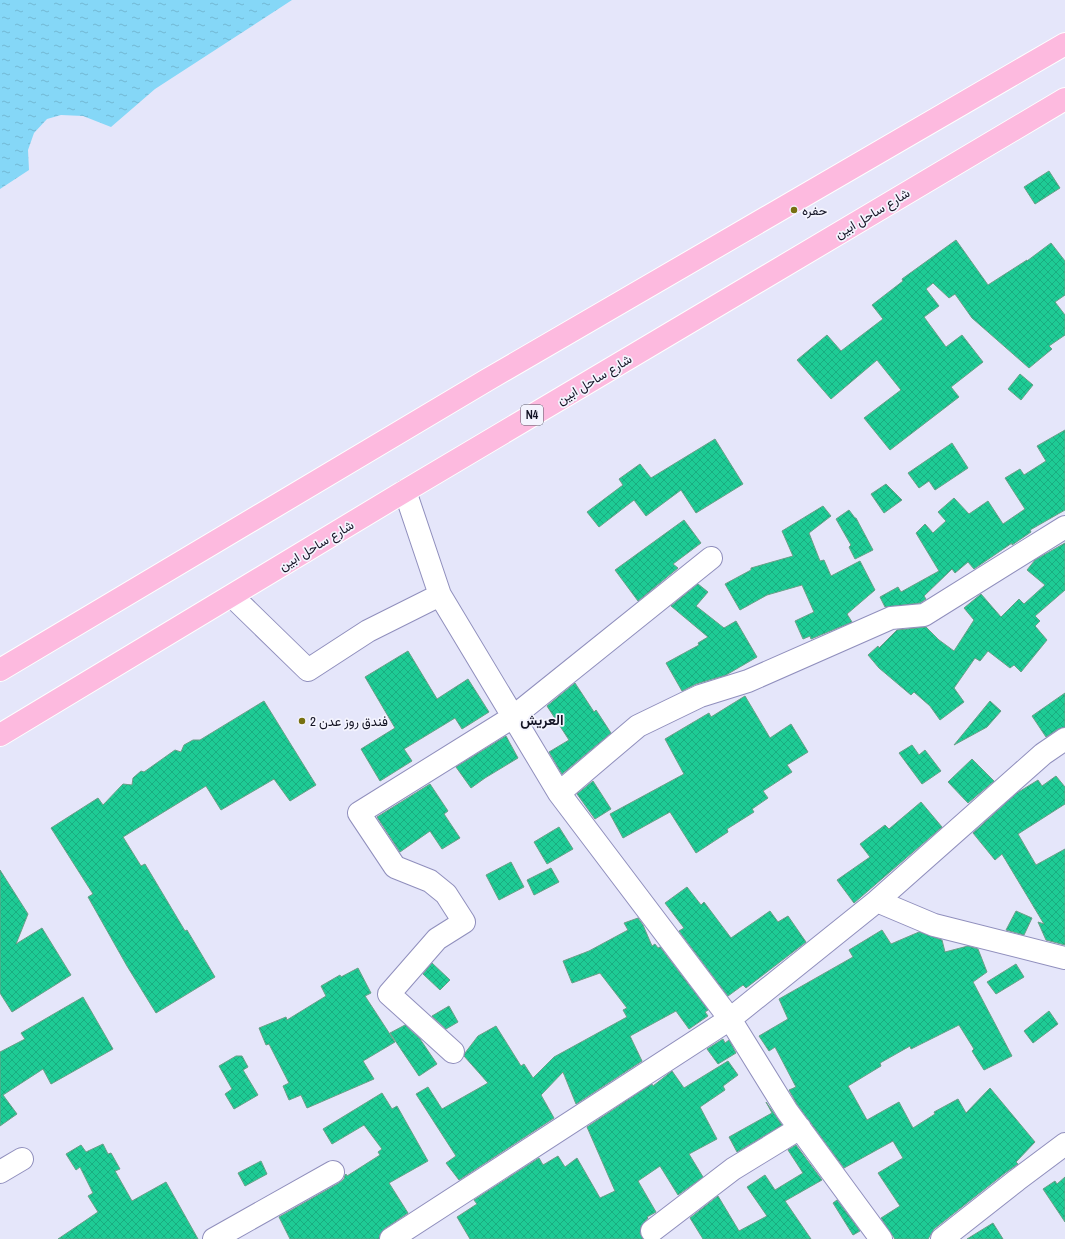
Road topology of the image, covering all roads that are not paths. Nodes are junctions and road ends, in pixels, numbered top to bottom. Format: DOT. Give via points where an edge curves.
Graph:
graph roads {
  1 [pos="1065,44"];
  2 [pos="1065,99"];
  3 [pos="405,491"];
  4 [pos="1065,527"];
  5 [pos="711,558"];
  6 [pos="440,595"];
  7 [pos="232,596"];
  8 [pos="0,670"];
  9 [pos="513,717"];
  10 [pos="0,735"];
  11 [pos="1065,739"];
  12 [pos="559,793"];
  13 [pos="877,901"];
  14 [pos="1065,958"];
  15 [pos="730,1019"];
  16 [pos="453,1052"];
  17 [pos="800,1128"];
  18 [pos="1065,1144"];
  19 [pos="22,1159"];
  20 [pos="0,1172"];
  21 [pos="333,1172"];
  22 [pos="652,1231"];
  23 [pos="214,1239"];
  24 [pos="391,1239"];
  25 [pos="881,1239"];
  26 [pos="942,1239"];
  1 -- 8 [label="highway" via="487,380"];
  2 -- 3 [label="highway, شارع ساحل ابين / N4"];
  3 -- 6 [label="street"];
  3 -- 7 [label="highway, شارع ساحل ابين / N4"];
  4 -- 12 [label="street" via="924,615 891,618 748,681 700,696 638,726"];
  5 -- 9 [label="street"];
  6 -- 7 [label="street" via="368,631 308,670"];
  6 -- 9 [label="street"];
  7 -- 10 [label="highway, شارع ساحل ابين / N4"];
  9 -- 12 [label="street"];
  9 -- 16 [label="street" via="359,813 395,867 430,881 441,889 464,922 437,939 388,994"];
  11 -- 13 [label="street" via="1043,754"];
  12 -- 15 [label="street"];
  13 -- 14 [label="street" via="934,925"];
  13 -- 15 [label="street"];
  15 -- 17 [label="street"];
  15 -- 24 [label="street"];
  17 -- 22 [label="street" via="733,1169"];
  17 -- 25 [label="street"];
  18 -- 26 [label="street"];
  19 -- 20 [label="street"];
  21 -- 23 [label="street"];
}
